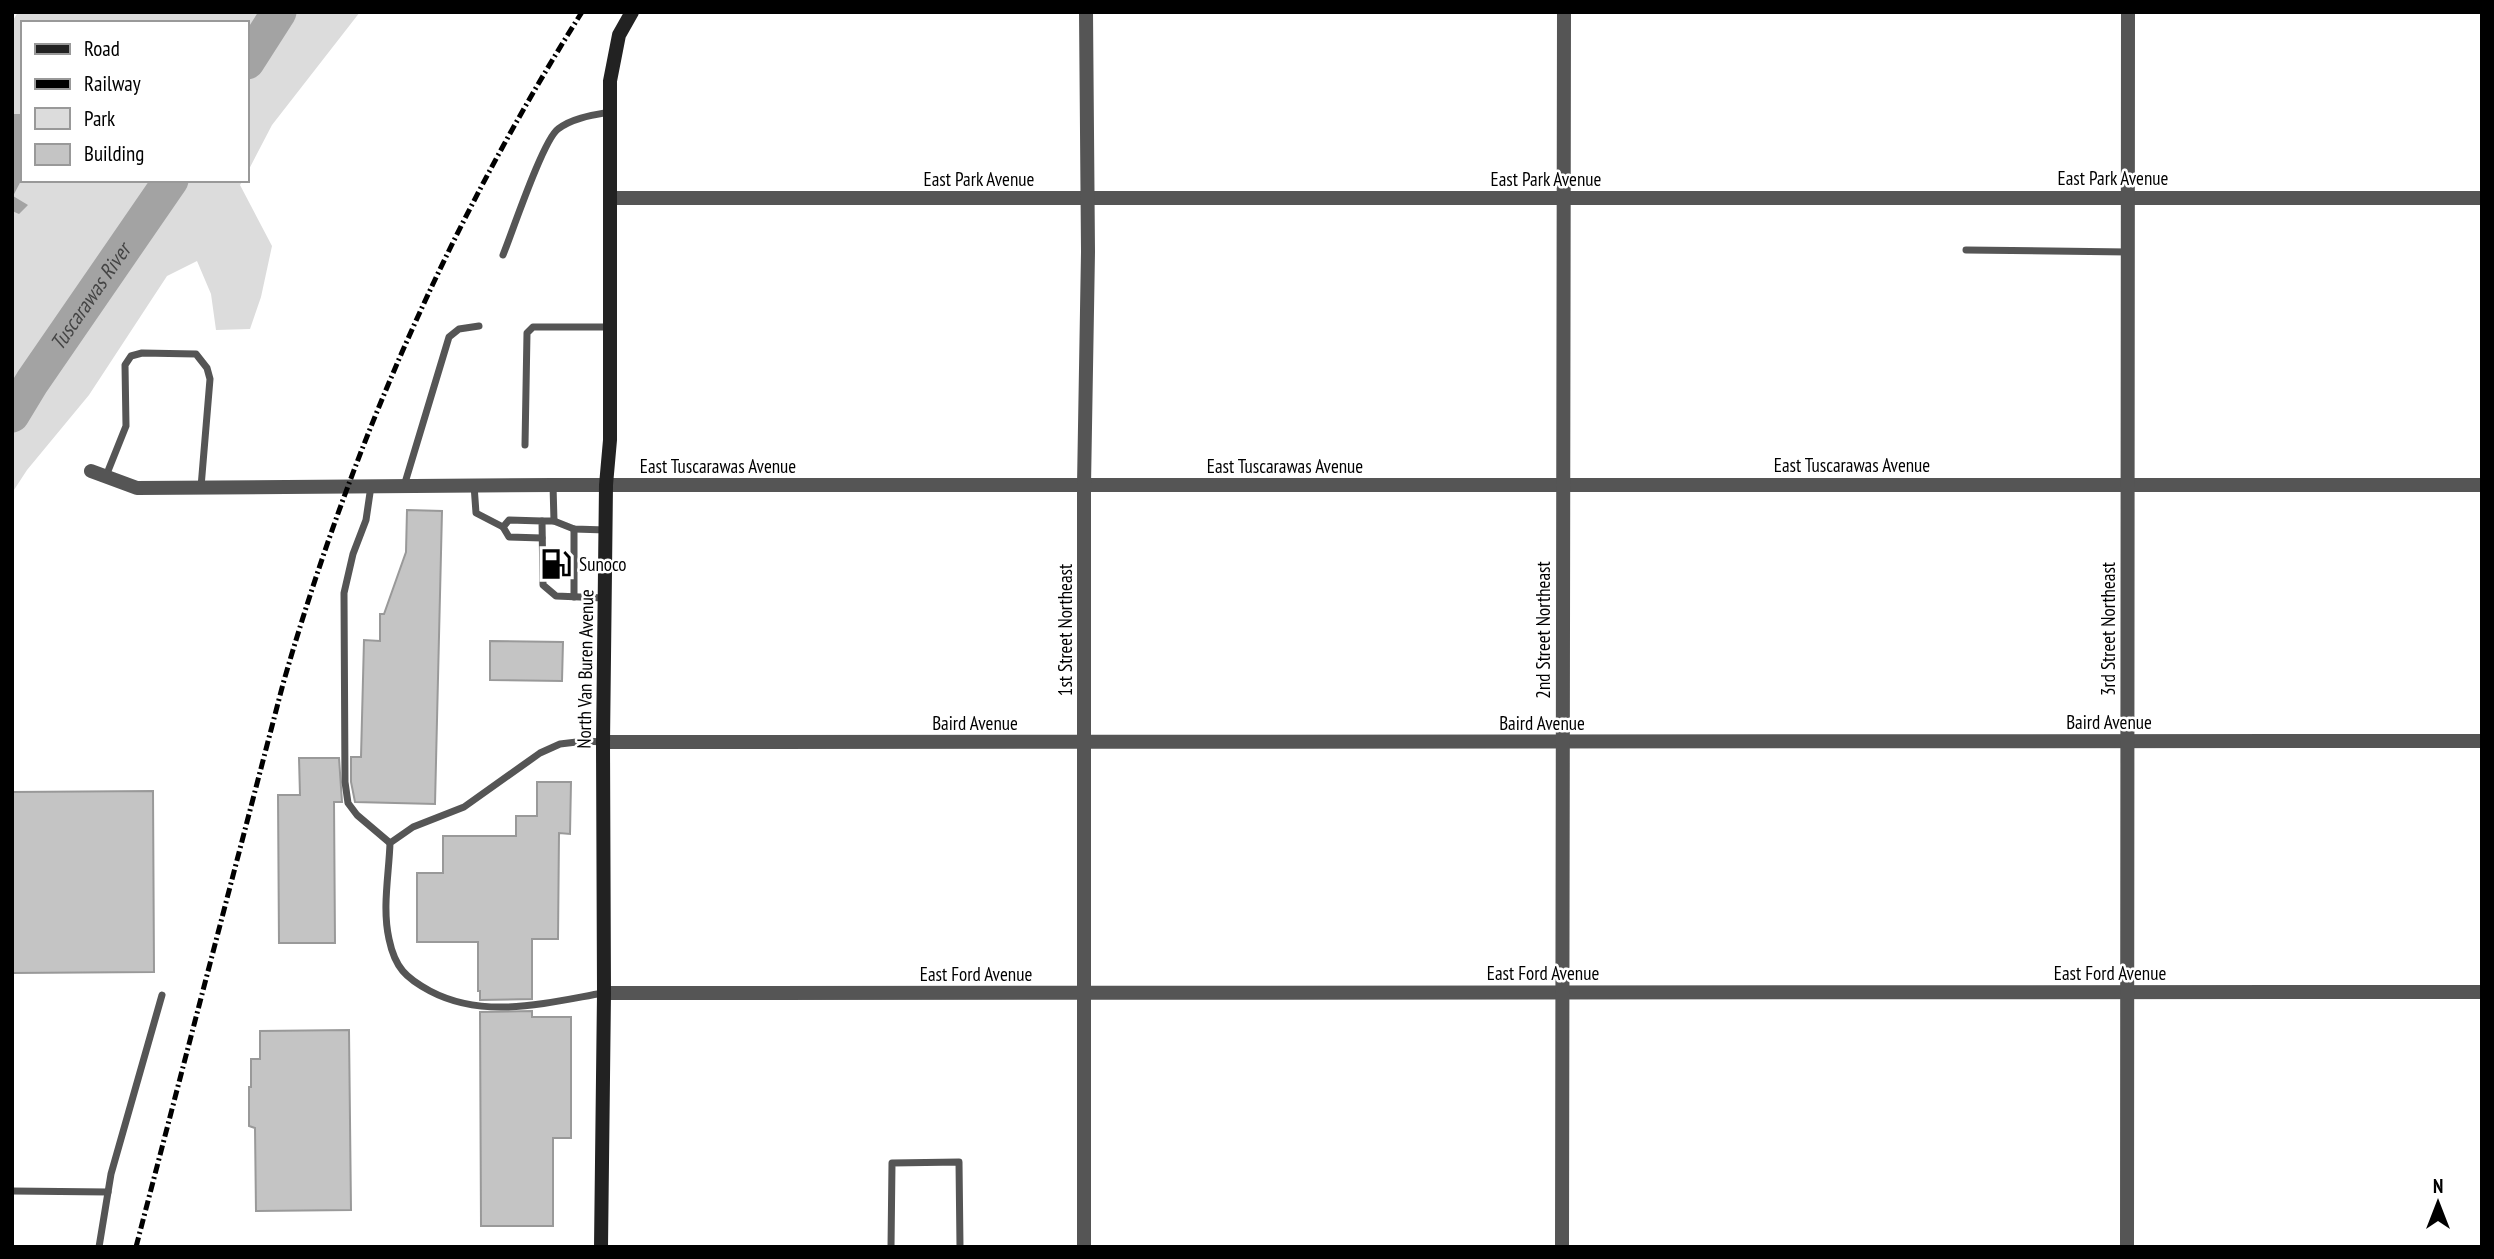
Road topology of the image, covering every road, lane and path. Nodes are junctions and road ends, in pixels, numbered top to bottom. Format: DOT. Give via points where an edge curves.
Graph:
graph roads {
  1 [pos="632,12"];
  2 [pos="1086,12"];
  3 [pos="1564,12"];
  4 [pos="2128,12"];
  5 [pos="611,112"];
  6 [pos="611,198"];
  7 [pos="1087,198"];
  8 [pos="1565,198"];
  9 [pos="2129,198"];
  10 [pos="2482,198"];
  11 [pos="1966,250"];
  12 [pos="2129,252"];
  13 [pos="503,255"];
  14 [pos="479,326"];
  15 [pos="609,327"];
  16 [pos="525,446"];
  17 [pos="91,471"];
  18 [pos="106,476"];
  19 [pos="474,485"];
  20 [pos="553,485"];
  21 [pos="606,485"];
  22 [pos="1084,485"];
  23 [pos="1562,485"];
  24 [pos="2128,485"];
  25 [pos="2482,485"];
  26 [pos="371,486"];
  27 [pos="404,486"];
  28 [pos="201,487"];
  29 [pos="542,521"];
  30 [pos="554,521"];
  31 [pos="503,527"];
  32 [pos="574,529"];
  33 [pos="606,530"];
  34 [pos="541,538"];
  35 [pos="574,597"];
  36 [pos="605,598"];
  37 [pos="2128,741"];
  38 [pos="2482,741"];
  39 [pos="603,742"];
  40 [pos="1085,742"];
  41 [pos="1563,742"];
  42 [pos="390,843"];
  43 [pos="2482,992"];
  44 [pos="604,993"];
  45 [pos="1084,993"];
  46 [pos="1563,993"];
  47 [pos="2127,993"];
  48 [pos="162,995"];
  49 [pos="12,1191"];
  50 [pos="108,1192"];
  51 [pos="99,1247"];
  52 [pos="601,1247"];
  53 [pos="891,1247"];
  54 [pos="960,1247"];
  55 [pos="1084,1247"];
  56 [pos="1562,1247"];
  57 [pos="2127,1247"];
  1 -- 5 [label="street, North Van Buren Avenue" via="614,50"];
  2 -- 7 [label="street, 1st Street Northeast"];
  3 -- 8 [label="street, 2nd Street Northeast"];
  4 -- 9 [label="street, 3rd Street Northeast"];
  5 -- 6 [label="street, North Van Buren Avenue"];
  5 -- 13 [label="lane" via="586,116 556,130"];
  6 -- 7 [label="street, East Park Avenue"];
  6 -- 15 [label="street, North Van Buren Avenue"];
  7 -- 8 [label="street, East Park Avenue"];
  7 -- 22 [label="street, 1st Street Northeast"];
  8 -- 9 [label="street, East Park Avenue"];
  8 -- 23 [label="street, 2nd Street Northeast"];
  9 -- 10 [label="street, East Park Avenue"];
  9 -- 12 [label="street, 3rd Street Northeast"];
  11 -- 12 [label="lane"];
  12 -- 24 [label="street, 3rd Street Northeast"];
  14 -- 27 [label="lane" via="459,329 449,337"];
  15 -- 16 [label="lane" via="533,327 527,333"];
  15 -- 21 [label="street, North Van Buren Avenue"];
  17 -- 18 [label="street, East Tuscarawas Avenue"];
  18 -- 28 [label="street, East Tuscarawas Avenue" via="137,488"];
  18 -- 28 [label="lane" via="126,426 125,365 131,356 196,354 210,379"];
  19 -- 20 [label="street, East Tuscarawas Avenue"];
  19 -- 27 [label="street, East Tuscarawas Avenue"];
  19 -- 31 [label="lane" via="476,513"];
  20 -- 21 [label="street, East Tuscarawas Avenue"];
  20 -- 30 [label="lane"];
  21 -- 22 [label="street, East Tuscarawas Avenue"];
  21 -- 33 [label="street, North Van Buren Avenue"];
  22 -- 23 [label="street, East Tuscarawas Avenue"];
  22 -- 40 [label="street, 1st Street Northeast"];
  23 -- 24 [label="street, East Tuscarawas Avenue"];
  23 -- 41 [label="street, 2nd Street Northeast"];
  24 -- 25 [label="street, East Tuscarawas Avenue"];
  24 -- 37 [label="street, 3rd Street Northeast"];
  26 -- 27 [label="street, East Tuscarawas Avenue"];
  26 -- 28 [label="street, East Tuscarawas Avenue"];
  26 -- 42 [label="lane" via="344,593 345,782 348,803"];
  29 -- 30 [label="lane"];
  29 -- 31 [label="lane" via="509,520"];
  29 -- 34 [label="lane"];
  30 -- 32 [label="lane"];
  31 -- 34 [label="lane" via="509,537"];
  32 -- 33 [label="lane"];
  32 -- 35 [label="lane"];
  33 -- 36 [label="street, North Van Buren Avenue"];
  34 -- 35 [label="lane" via="543,585 556,596"];
  35 -- 36 [label="lane"];
  36 -- 39 [label="street, North Van Buren Avenue"];
  37 -- 38 [label="street, Baird Avenue"];
  37 -- 41 [label="street, Baird Avenue"];
  37 -- 47 [label="street, 3rd Street Northeast"];
  39 -- 40 [label="street, Baird Avenue"];
  39 -- 42 [label="lane" via="560,744 540,752 464,807 414,827"];
  39 -- 44 [label="street, North Van Buren Avenue"];
  40 -- 41 [label="street, Baird Avenue"];
  40 -- 45 [label="street, 1st Street Northeast"];
  41 -- 46 [label="street, 2nd Street Northeast"];
  42 -- 44 [label="lane" via="386,921 397,964 408,979 446,999 495,1008"];
  43 -- 47 [label="street, East Ford Avenue"];
  44 -- 45 [label="street, East Ford Avenue"];
  44 -- 52 [label="street, North Van Buren Avenue"];
  45 -- 46 [label="street, East Ford Avenue"];
  45 -- 55 [label="street, 1st Street Northeast"];
  46 -- 47 [label="street, East Ford Avenue"];
  46 -- 56 [label="street, 2nd Street Northeast"];
  47 -- 57 [label="street, 3rd Street Northeast"];
  48 -- 50 [label="lane"];
  49 -- 50 [label="lane"];
  50 -- 51 [label="lane"];
  53 -- 54 [label="lane" via="892,1163 960,1162"];
}
